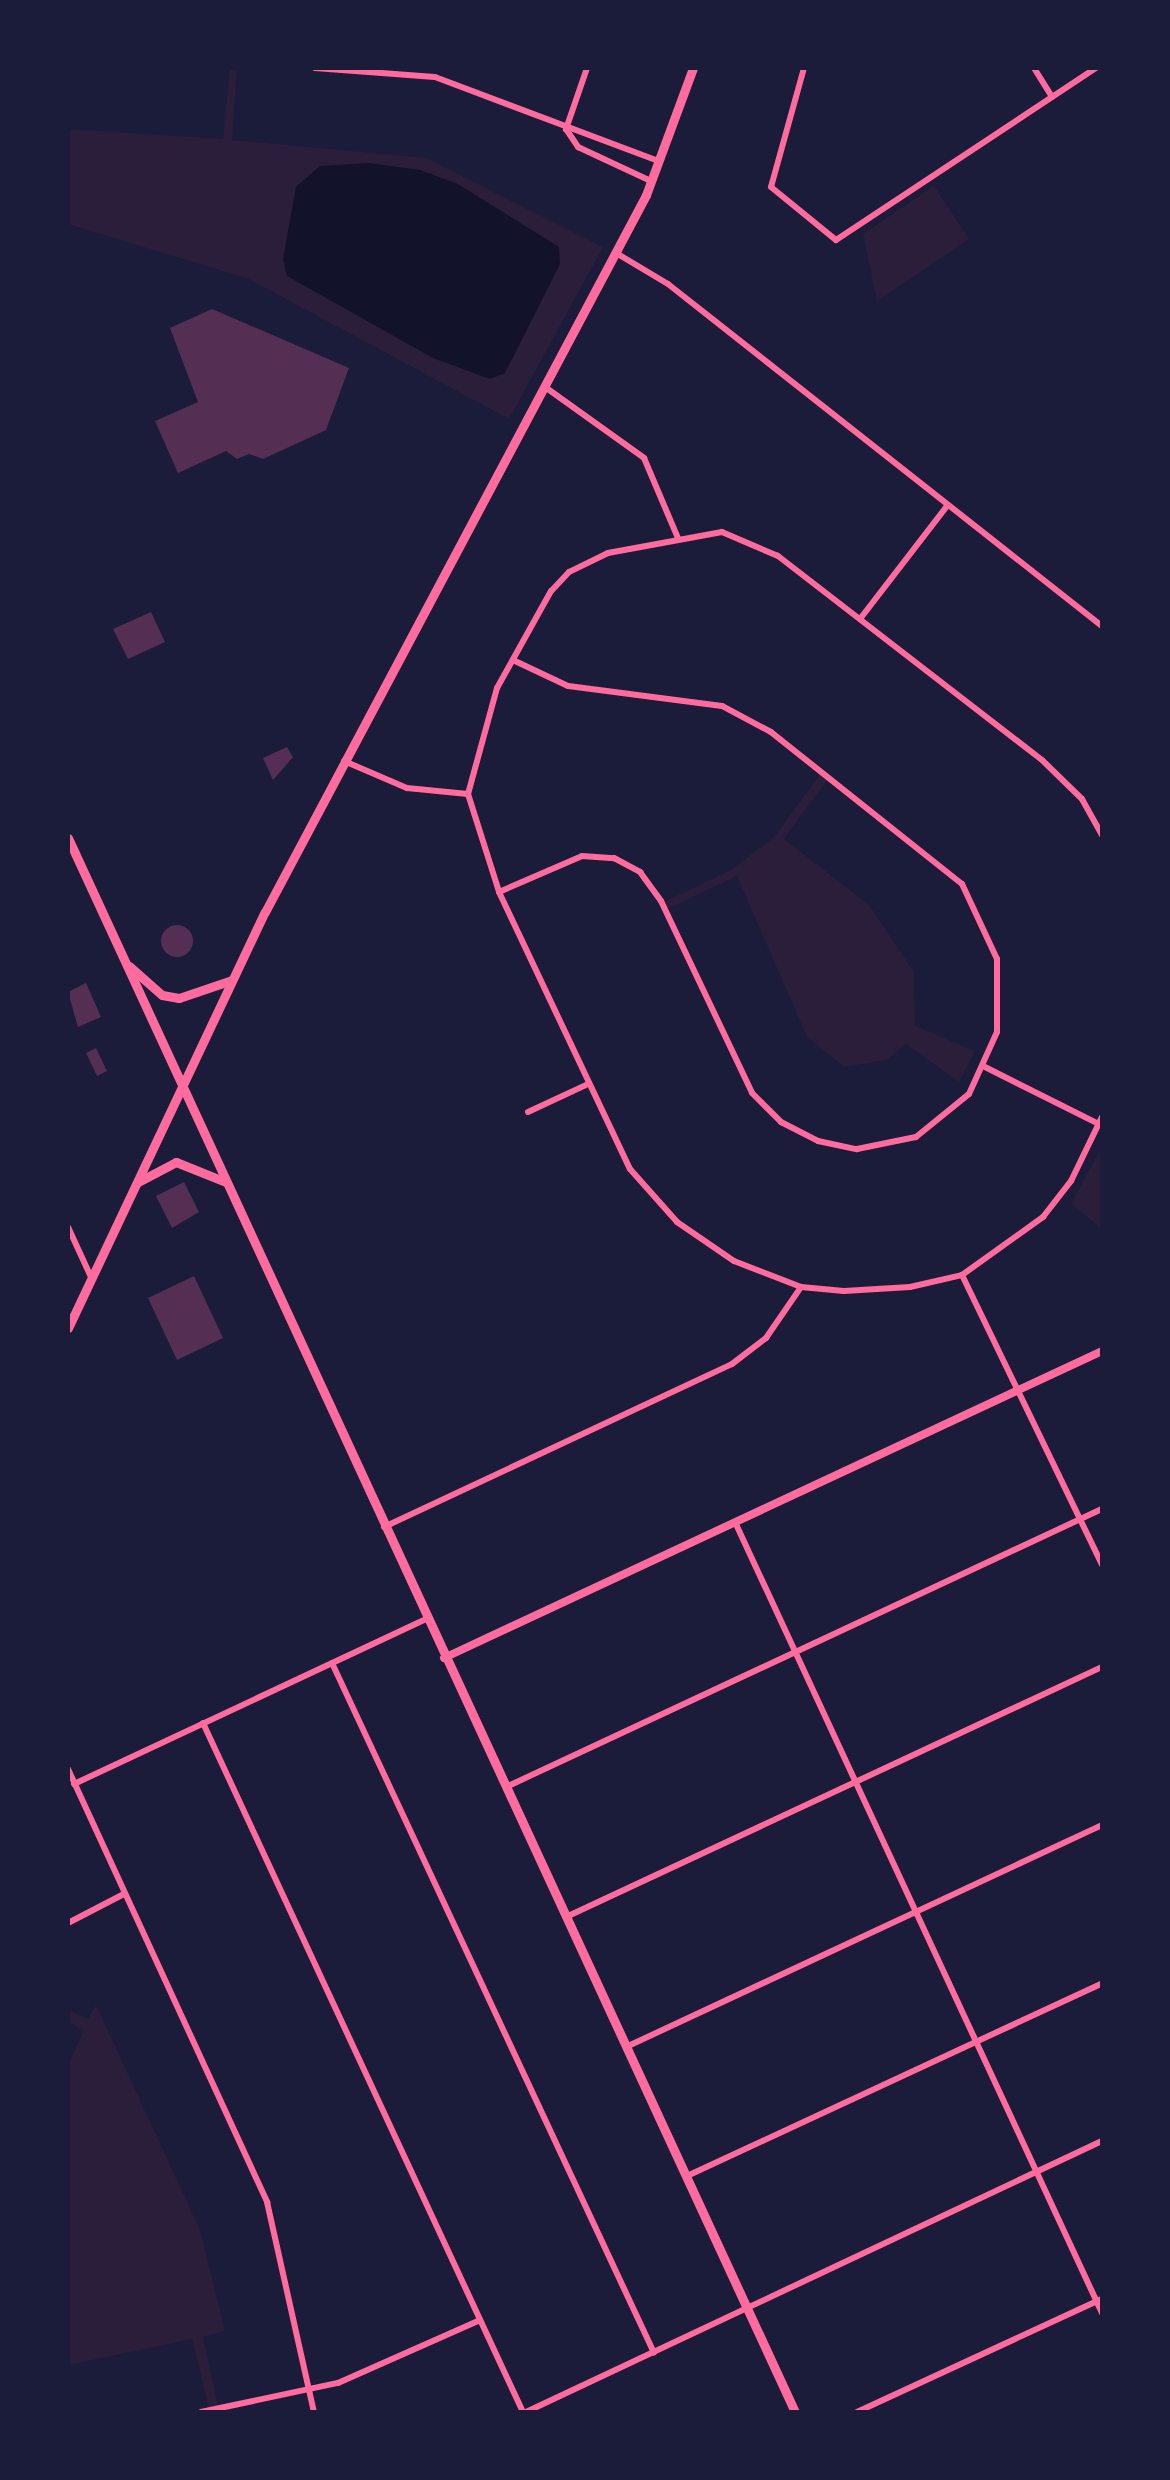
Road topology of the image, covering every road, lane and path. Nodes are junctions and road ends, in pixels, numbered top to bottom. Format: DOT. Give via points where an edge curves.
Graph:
graph roads {
  1 [pos="315,68"];
  2 [pos="438,68"];
  3 [pos="586,68"];
  4 [pos="693,68"];
  5 [pos="804,68"];
  6 [pos="1034,68"];
  7 [pos="1096,68"];
  8 [pos="436,76"];
  9 [pos="1052,97"];
  10 [pos="566,129"];
  11 [pos="658,161"];
  12 [pos="651,182"];
  13 [pos="616,253"];
  14 [pos="545,387"];
  15 [pos="947,506"];
  16 [pos="678,538"];
  17 [pos="860,620"];
  18 [pos="1102,626"];
  19 [pos="513,660"];
  20 [pos="344,761"];
  21 [pos="468,794"];
  22 [pos="1102,836"];
  23 [pos="68,838"];
  24 [pos="499,892"];
  25 [pos="125,963"];
  26 [pos="232,980"];
  27 [pos="984,1067"];
  28 [pos="588,1084"];
  29 [pos="182,1087"];
  30 [pos="528,1112"];
  31 [pos="1101,1121"];
  32 [pos="226,1182"];
  33 [pos="136,1184"];
  34 [pos="68,1227"];
  35 [pos="962,1276"];
  36 [pos="91,1278"];
  37 [pos="800,1287"];
  38 [pos="68,1328"];
  39 [pos="1102,1351"];
  40 [pos="1018,1390"];
  41 [pos="1102,1509"];
  42 [pos="1081,1519"];
  43 [pos="735,1522"];
  44 [pos="384,1527"];
  45 [pos="1102,1565"];
  46 [pos="426,1619"];
  47 [pos="796,1652"];
  48 [pos="444,1658"];
  49 [pos="332,1663"];
  50 [pos="1102,1667"];
  51 [pos="203,1724"];
  52 [pos="68,1769"];
  53 [pos="856,1782"];
  54 [pos="74,1784"];
  55 [pos="504,1788"];
  56 [pos="1102,1825"];
  57 [pos="124,1894"];
  58 [pos="916,1911"];
  59 [pos="564,1918"];
  60 [pos="68,1923"];
  61 [pos="1102,1983"];
  62 [pos="976,2041"];
  63 [pos="625,2047"];
  64 [pos="1102,2141"];
  65 [pos="1037,2171"];
  66 [pos="685,2177"];
  67 [pos="1100,2300"];
  68 [pos="746,2308"];
  69 [pos="1102,2312"];
  70 [pos="480,2320"];
  71 [pos="654,2353"];
  72 [pos="309,2389"];
  73 [pos="201,2412"];
  74 [pos="314,2412"];
  75 [pos="525,2412"];
  76 [pos="795,2412"];
  77 [pos="858,2412"];
  1 -- 8 [label="street"];
  2 -- 8 [label="street"];
  3 -- 10 [label="street"];
  4 -- 11 [label="main road"];
  5 -- 9 [label="street" via="771,187 836,240"];
  6 -- 9 [label="street"];
  7 -- 9 [label="street"];
  8 -- 10 [label="street"];
  10 -- 11 [label="street" via="585,130"];
  10 -- 12 [label="street" via="578,147"];
  11 -- 12 [label="main road"];
  12 -- 13 [label="main road"];
  13 -- 14 [label="main road"];
  13 -- 15 [label="street" via="668,284"];
  14 -- 16 [label="street" via="644,458"];
  14 -- 20 [label="main road"];
  15 -- 17 [label="street"];
  15 -- 18 [label="street"];
  16 -- 17 [label="street" via="722,532 752,539"];
  16 -- 19 [label="street" via="608,554 568,572"];
  17 -- 22 [label="street" via="1042,760 1082,799"];
  19 -- 21 [label="street" via="483,723"];
  19 -- 27 [label="street" via="568,686 740,713 942,864 977,906 997,960 1000,1009"];
  20 -- 21 [label="street" via="406,788"];
  20 -- 26 [label="main road"];
  21 -- 24 [label="street"];
  23 -- 25 [label="main road"];
  24 -- 27 [label="street" via="582,856 614,858 640,872 661,901 752,1093 781,1122 818,1141 856,1149 916,1137 948,1116"];
  24 -- 28 [label="street"];
  25 -- 26 [label="main road" via="162,995 178,998"];
  25 -- 29 [label="main road"];
  26 -- 29 [label="main road"];
  27 -- 31 [label="street"];
  28 -- 30 [label="street"];
  28 -- 37 [label="street" via="630,1169 677,1222 734,1261"];
  29 -- 32 [label="main road"];
  29 -- 33 [label="main road"];
  31 -- 35 [label="street" via="1071,1182 1043,1217"];
  32 -- 33 [label="main road" via="176,1162"];
  32 -- 44 [label="main road"];
  33 -- 36 [label="main road"];
  34 -- 36 [label="street"];
  35 -- 37 [label="street" via="870,1292"];
  35 -- 40 [label="street"];
  36 -- 38 [label="main road"];
  37 -- 44 [label="street" via="766,1338 732,1364"];
  39 -- 40 [label="street"];
  40 -- 42 [label="street"];
  40 -- 43 [label="street"];
  41 -- 42 [label="street"];
  42 -- 45 [label="street"];
  42 -- 47 [label="street"];
  43 -- 47 [label="street"];
  43 -- 48 [label="street"];
  44 -- 46 [label="main road"];
  46 -- 48 [label="main road"];
  46 -- 49 [label="street"];
  47 -- 53 [label="street"];
  47 -- 55 [label="street"];
  48 -- 55 [label="main road"];
  49 -- 51 [label="street"];
  49 -- 71 [label="street"];
  50 -- 53 [label="street"];
  51 -- 54 [label="street"];
  51 -- 70 [label="street"];
  52 -- 54 [label="street"];
  53 -- 58 [label="street"];
  53 -- 59 [label="street"];
  54 -- 57 [label="street"];
  55 -- 59 [label="main road"];
  56 -- 58 [label="street"];
  57 -- 60 [label="street"];
  57 -- 72 [label="street" via="268,2202"];
  58 -- 62 [label="street"];
  58 -- 63 [label="street"];
  59 -- 63 [label="main road"];
  61 -- 62 [label="street"];
  62 -- 65 [label="street"];
  62 -- 66 [label="street"];
  63 -- 66 [label="main road"];
  64 -- 65 [label="street"];
  65 -- 67 [label="street"];
  65 -- 68 [label="street"];
  66 -- 68 [label="main road"];
  67 -- 69 [label="street"];
  67 -- 77 [label="street"];
  68 -- 71 [label="street"];
  68 -- 76 [label="main road"];
  70 -- 72 [label="street" via="360,2376"];
  70 -- 75 [label="street"];
  71 -- 75 [label="street"];
  72 -- 73 [label="street"];
  72 -- 74 [label="street"];
}
